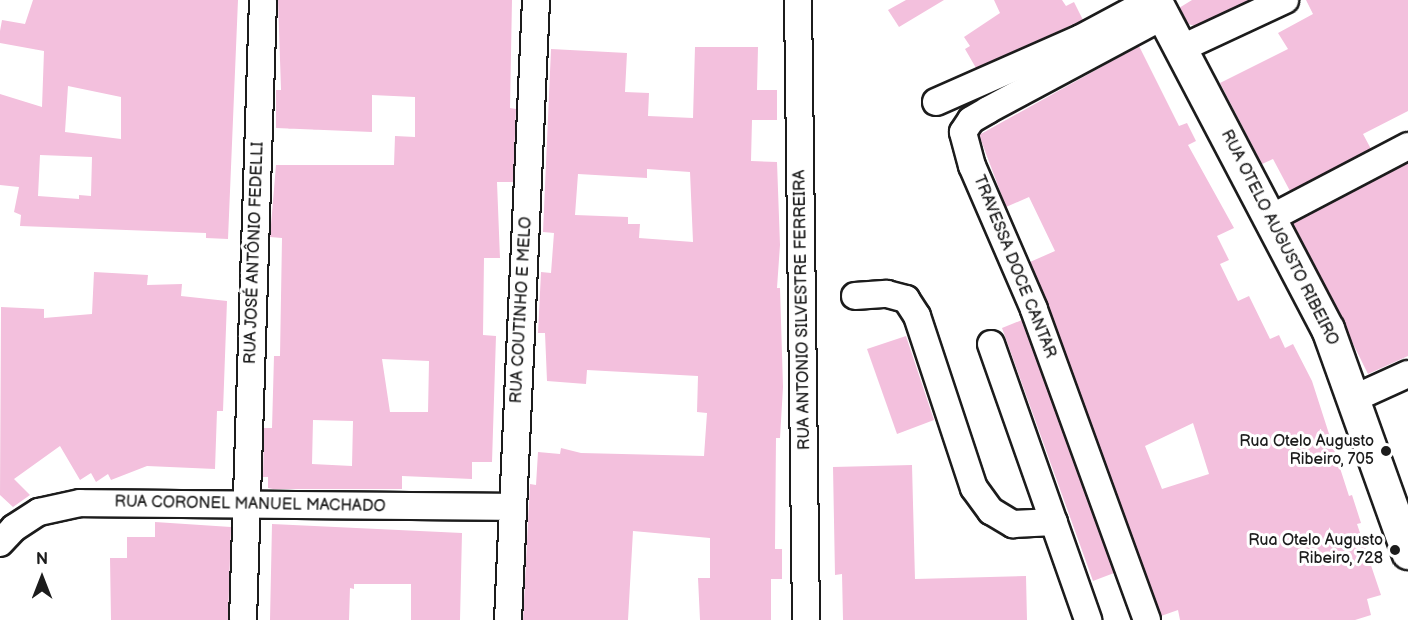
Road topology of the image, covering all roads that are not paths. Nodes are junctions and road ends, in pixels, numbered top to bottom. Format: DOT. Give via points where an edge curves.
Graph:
graph roads {
  1 [pos="263,0"];
  2 [pos="536,0"];
  3 [pos="798,0"];
  4 [pos="1285,0"];
  5 [pos="1157,5"];
  6 [pos="1180,49"];
  7 [pos="936,102"];
  8 [pos="1408,146"];
  9 [pos="1269,219"];
  10 [pos="855,296"];
  11 [pos="991,344"];
  12 [pos="1408,374"];
  13 [pos="1355,398"];
  14 [pos="247,506"];
  15 [pos="512,507"];
  16 [pos="1054,522"];
  17 [pos="0,543"];
  18 [pos="1408,552"];
  19 [pos="243,620"];
  20 [pos="508,620"];
  21 [pos="806,620"];
  22 [pos="1088,620"];
  23 [pos="1147,620"];
  1 -- 14 [label="street, RUA JOSÉ ANTÔNIO FEDELLI"];
  2 -- 15 [label="street, RUA COUTINHO E MELO"];
  3 -- 21 [label="street, RUA ANTONIO SILVESTRE FERREIRA"];
  4 -- 6 [label="street"];
  5 -- 6 [label="street, RUA OTELO AUGUSTO RIBEIRO"];
  5 -- 7 [label="street"];
  5 -- 23 [label="street, TRAVESSA DOCE CANTAR" via="971,120 963,132 972,166 1034,309"];
  6 -- 9 [label="street, RUA OTELO AUGUSTO RIBEIRO"];
  8 -- 9 [label="street"];
  9 -- 13 [label="street, RUA OTELO AUGUSTO RIBEIRO" via="1328,329"];
  10 -- 16 [label="street" via="887,294 906,299 917,316 974,488 991,511 1013,524"];
  11 -- 16 [label="street"];
  12 -- 13 [label="street"];
  13 -- 18 [label="street, RUA OTELO AUGUSTO RIBEIRO"];
  14 -- 15 [label="street, RUA CORONEL MANUEL MACHADO"];
  14 -- 17 [label="street, RUA CORONEL MANUEL MACHADO" via="64,504 30,518"];
  14 -- 19 [label="street, RUA JOSÉ ANTÔNIO FEDELLI"];
  15 -- 20 [label="street, RUA COUTINHO E MELO"];
  16 -- 22 [label="street"];
}
